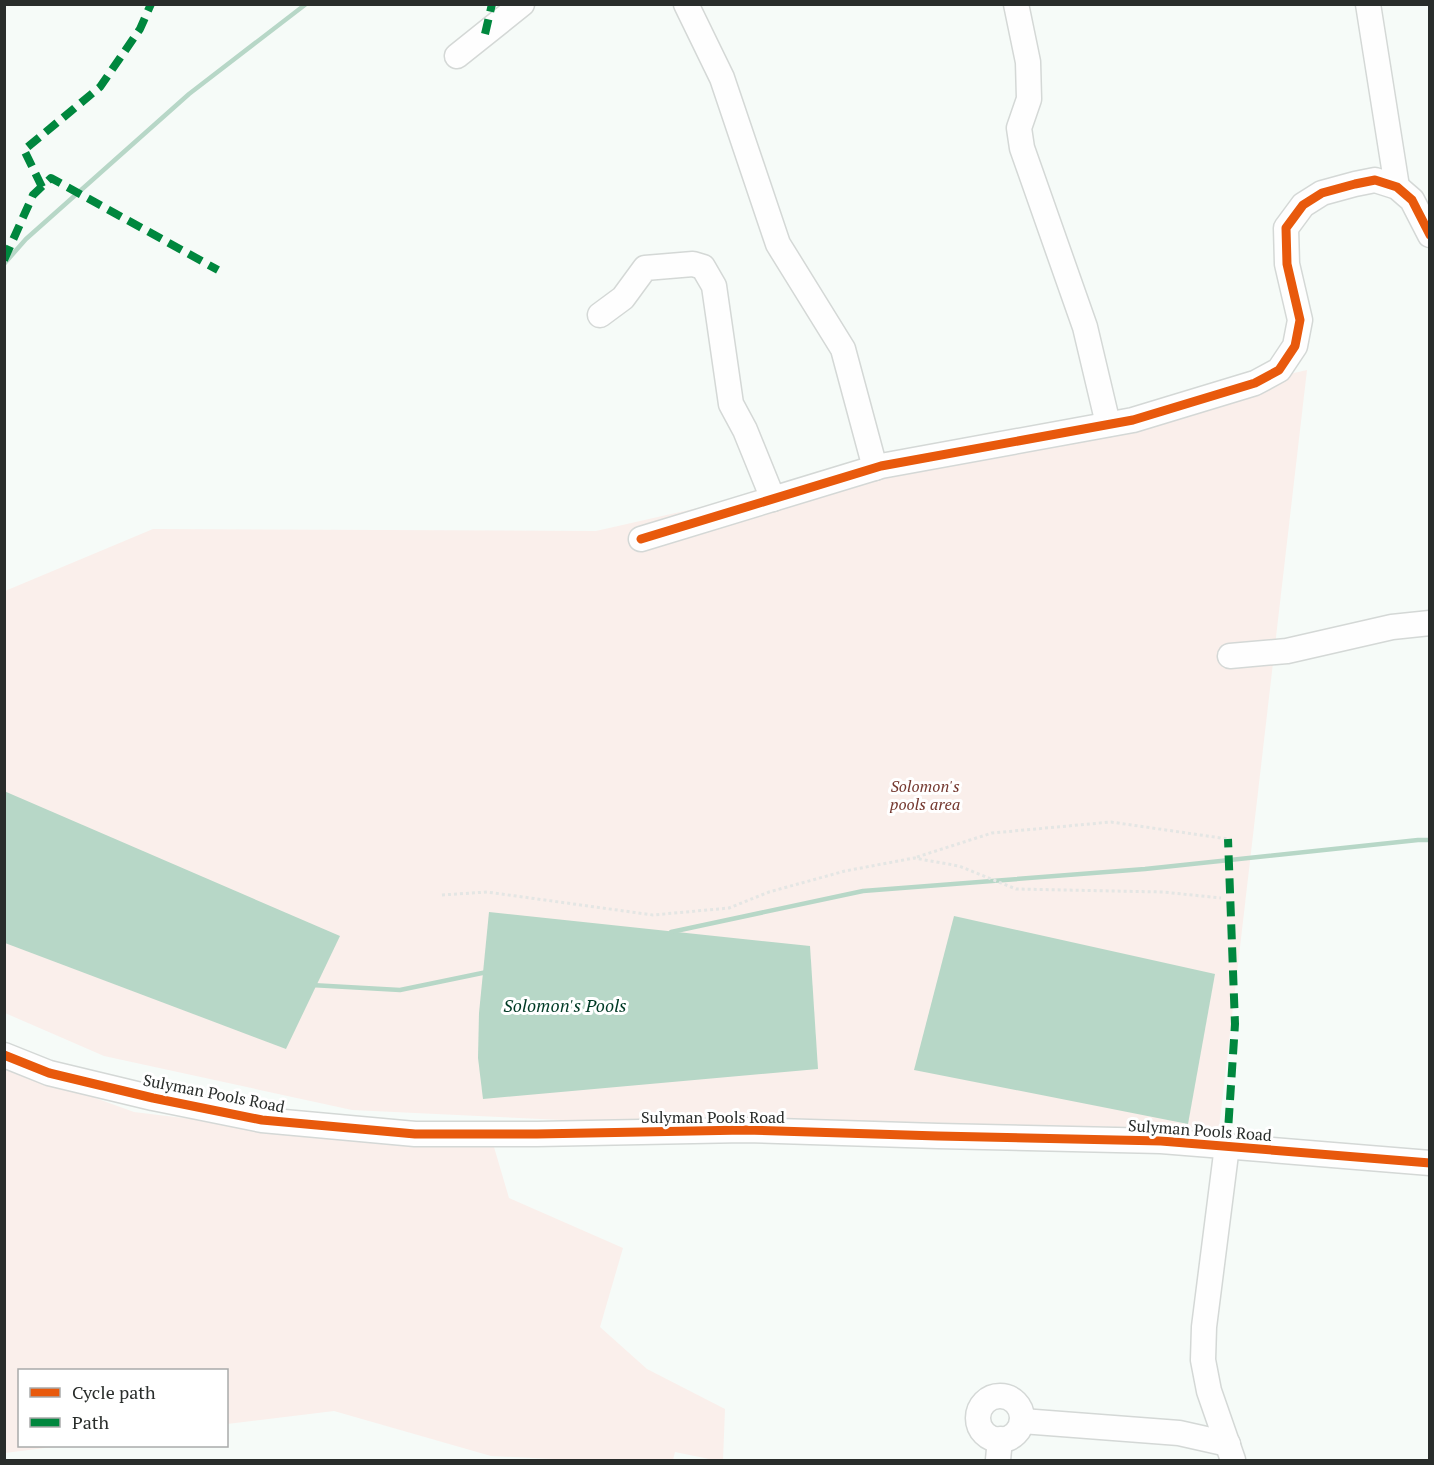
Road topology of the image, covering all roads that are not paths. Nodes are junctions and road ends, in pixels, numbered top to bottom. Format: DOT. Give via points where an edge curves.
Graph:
graph roads {
  1 [pos="522,4"];
  2 [pos="686,4"];
  3 [pos="1016,4"];
  4 [pos="1368,4"];
  5 [pos="457,56"];
  6 [pos="1397,187"];
  7 [pos="1426,223"];
  8 [pos="600,315"];
  9 [pos="1108,424"];
  10 [pos="875,468"];
  11 [pos="773,499"];
  12 [pos="641,539"];
  13 [pos="1430,623"];
  14 [pos="1230,656"];
  15 [pos="4,1055"];
  16 [pos="1227,1146"];
  17 [pos="1430,1163"];
  18 [pos="1022,1421"];
  19 [pos="999,1450"];
  20 [pos="1230,1452"];
  1 -- 5 [label="street"];
  2 -- 10 [label="street" via="722,78 778,244 843,349"];
  3 -- 9 [label="street" via="1028,71 1029,99 1019,128 1022,148 1085,327"];
  4 -- 6 [label="street"];
  6 -- 7 [label="street" via="1412,200"];
  6 -- 9 [label="street" via="1375,180 1322,193 1293,217 1286,228 1287,264 1300,320 1295,346 1279,370 1255,383"];
  8 -- 11 [label="street" via="623,298 645,268 693,264 703,267 714,286 731,404"];
  9 -- 10 [label="street"];
  10 -- 11 [label="street"];
  11 -- 12 [label="street"];
  13 -- 14 [label="street" via="1392,627 1287,651"];
  15 -- 16 [label="street, Sulyman Pools Road" via="49,1073 262,1120 416,1134 745,1130"];
  16 -- 17 [label="street, Sulyman Pools Road"];
  16 -- 20 [label="street" via="1203,1360"];
  18 -- 19 [label="street"];
  18 -- 19 [label="street" via="1020,1407 1008,1397 988,1399 979,1410 979,1423"];
  18 -- 20 [label="street" via="1179,1433"];
}
